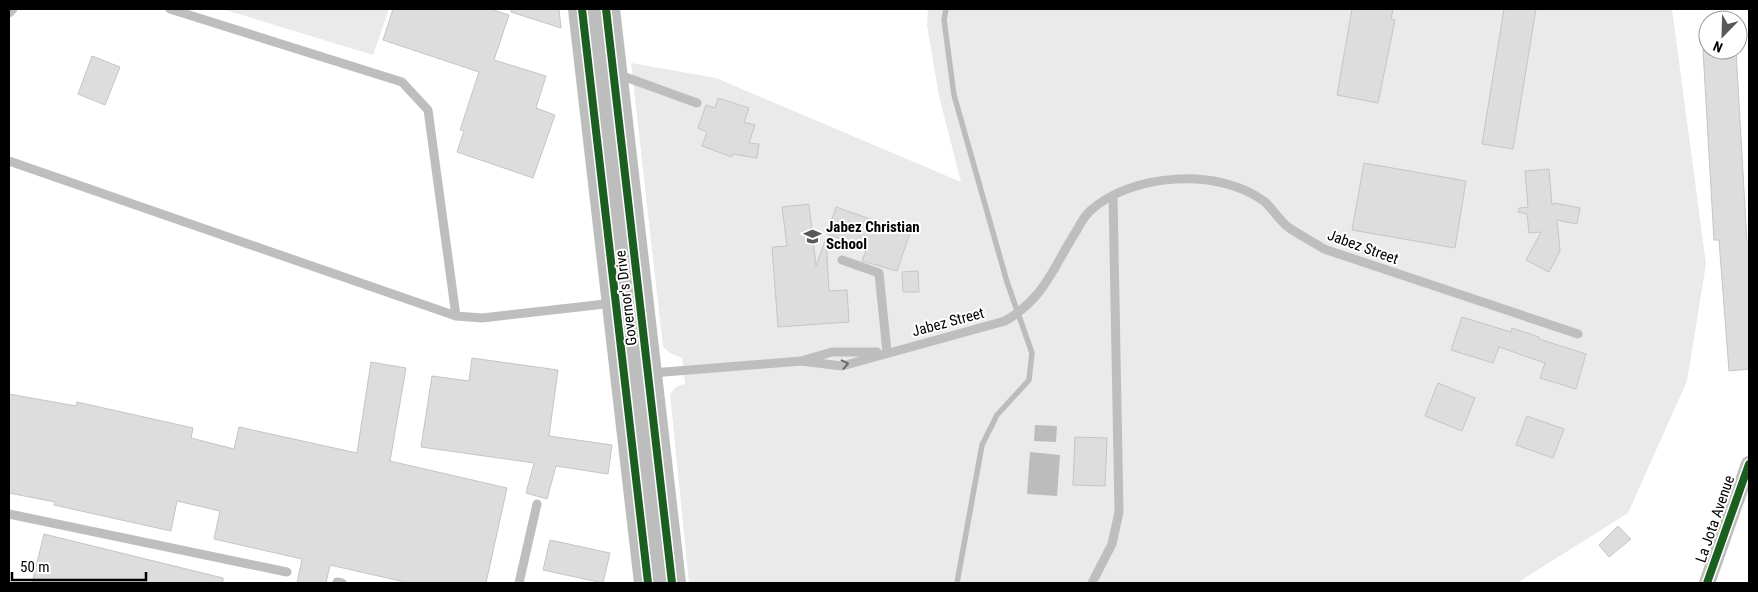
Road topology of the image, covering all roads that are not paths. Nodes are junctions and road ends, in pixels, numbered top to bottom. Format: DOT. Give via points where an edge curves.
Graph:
graph roads {
  1 [pos="13,9"];
  2 [pos="170,9"];
  3 [pos="582,9"];
  4 [pos="606,9"];
  5 [pos="9,13"];
  6 [pos="614,73"];
  7 [pos="696,103"];
  8 [pos="9,161"];
  9 [pos="1113,196"];
  10 [pos="842,260"];
  11 [pos="628,302"];
  12 [pos="456,316"];
  13 [pos="1578,334"];
  14 [pos="887,352"];
  15 [pos="801,361"];
  16 [pos="636,374"];
  17 [pos="1749,464"];
  18 [pos="537,504"];
  19 [pos="9,514"];
  20 [pos="287,572"];
  21 [pos="519,583"];
  22 [pos="648,583"];
  23 [pos="672,583"];
  24 [pos="1092,583"];
  25 [pos="1707,583"];
  1 -- 5 [label="lane"];
  2 -- 12 [label="lane" via="402,82 428,110"];
  3 -- 11 [label="highway, Governor's Drive"];
  4 -- 6 [label="highway, Governor's Drive"];
  6 -- 7 [label="lane"];
  6 -- 11 [label="highway, Governor's Drive"];
  8 -- 12 [label="lane"];
  9 -- 13 [label="lane, Jabez Street" via="1173,179 1206,178 1236,187 1264,202 1287,226 1324,249"];
  9 -- 14 [label="lane, Jabez Street" via="1090,212 1034,299 1019,312 983,328"];
  9 -- 24 [label="lane" via="1119,512 1112,544"];
  10 -- 14 [label="lane" via="879,273"];
  11 -- 12 [label="lane" via="482,318"];
  11 -- 16 [label="highway, Governor's Drive"];
  14 -- 15 [label="lane, Jabez Street" via="832,352"];
  15 -- 14 [label="lane, Jabez Street, one-way" via="842,366"];
  15 -- 16 [label="lane, Jabez Street"];
  16 -- 22 [label="highway, Governor's Drive"];
  16 -- 23 [label="highway, Governor's Drive"];
  17 -- 25 [label="street, La Jota Avenue"];
  18 -- 21 [label="lane"];
  19 -- 20 [label="lane"];
}
